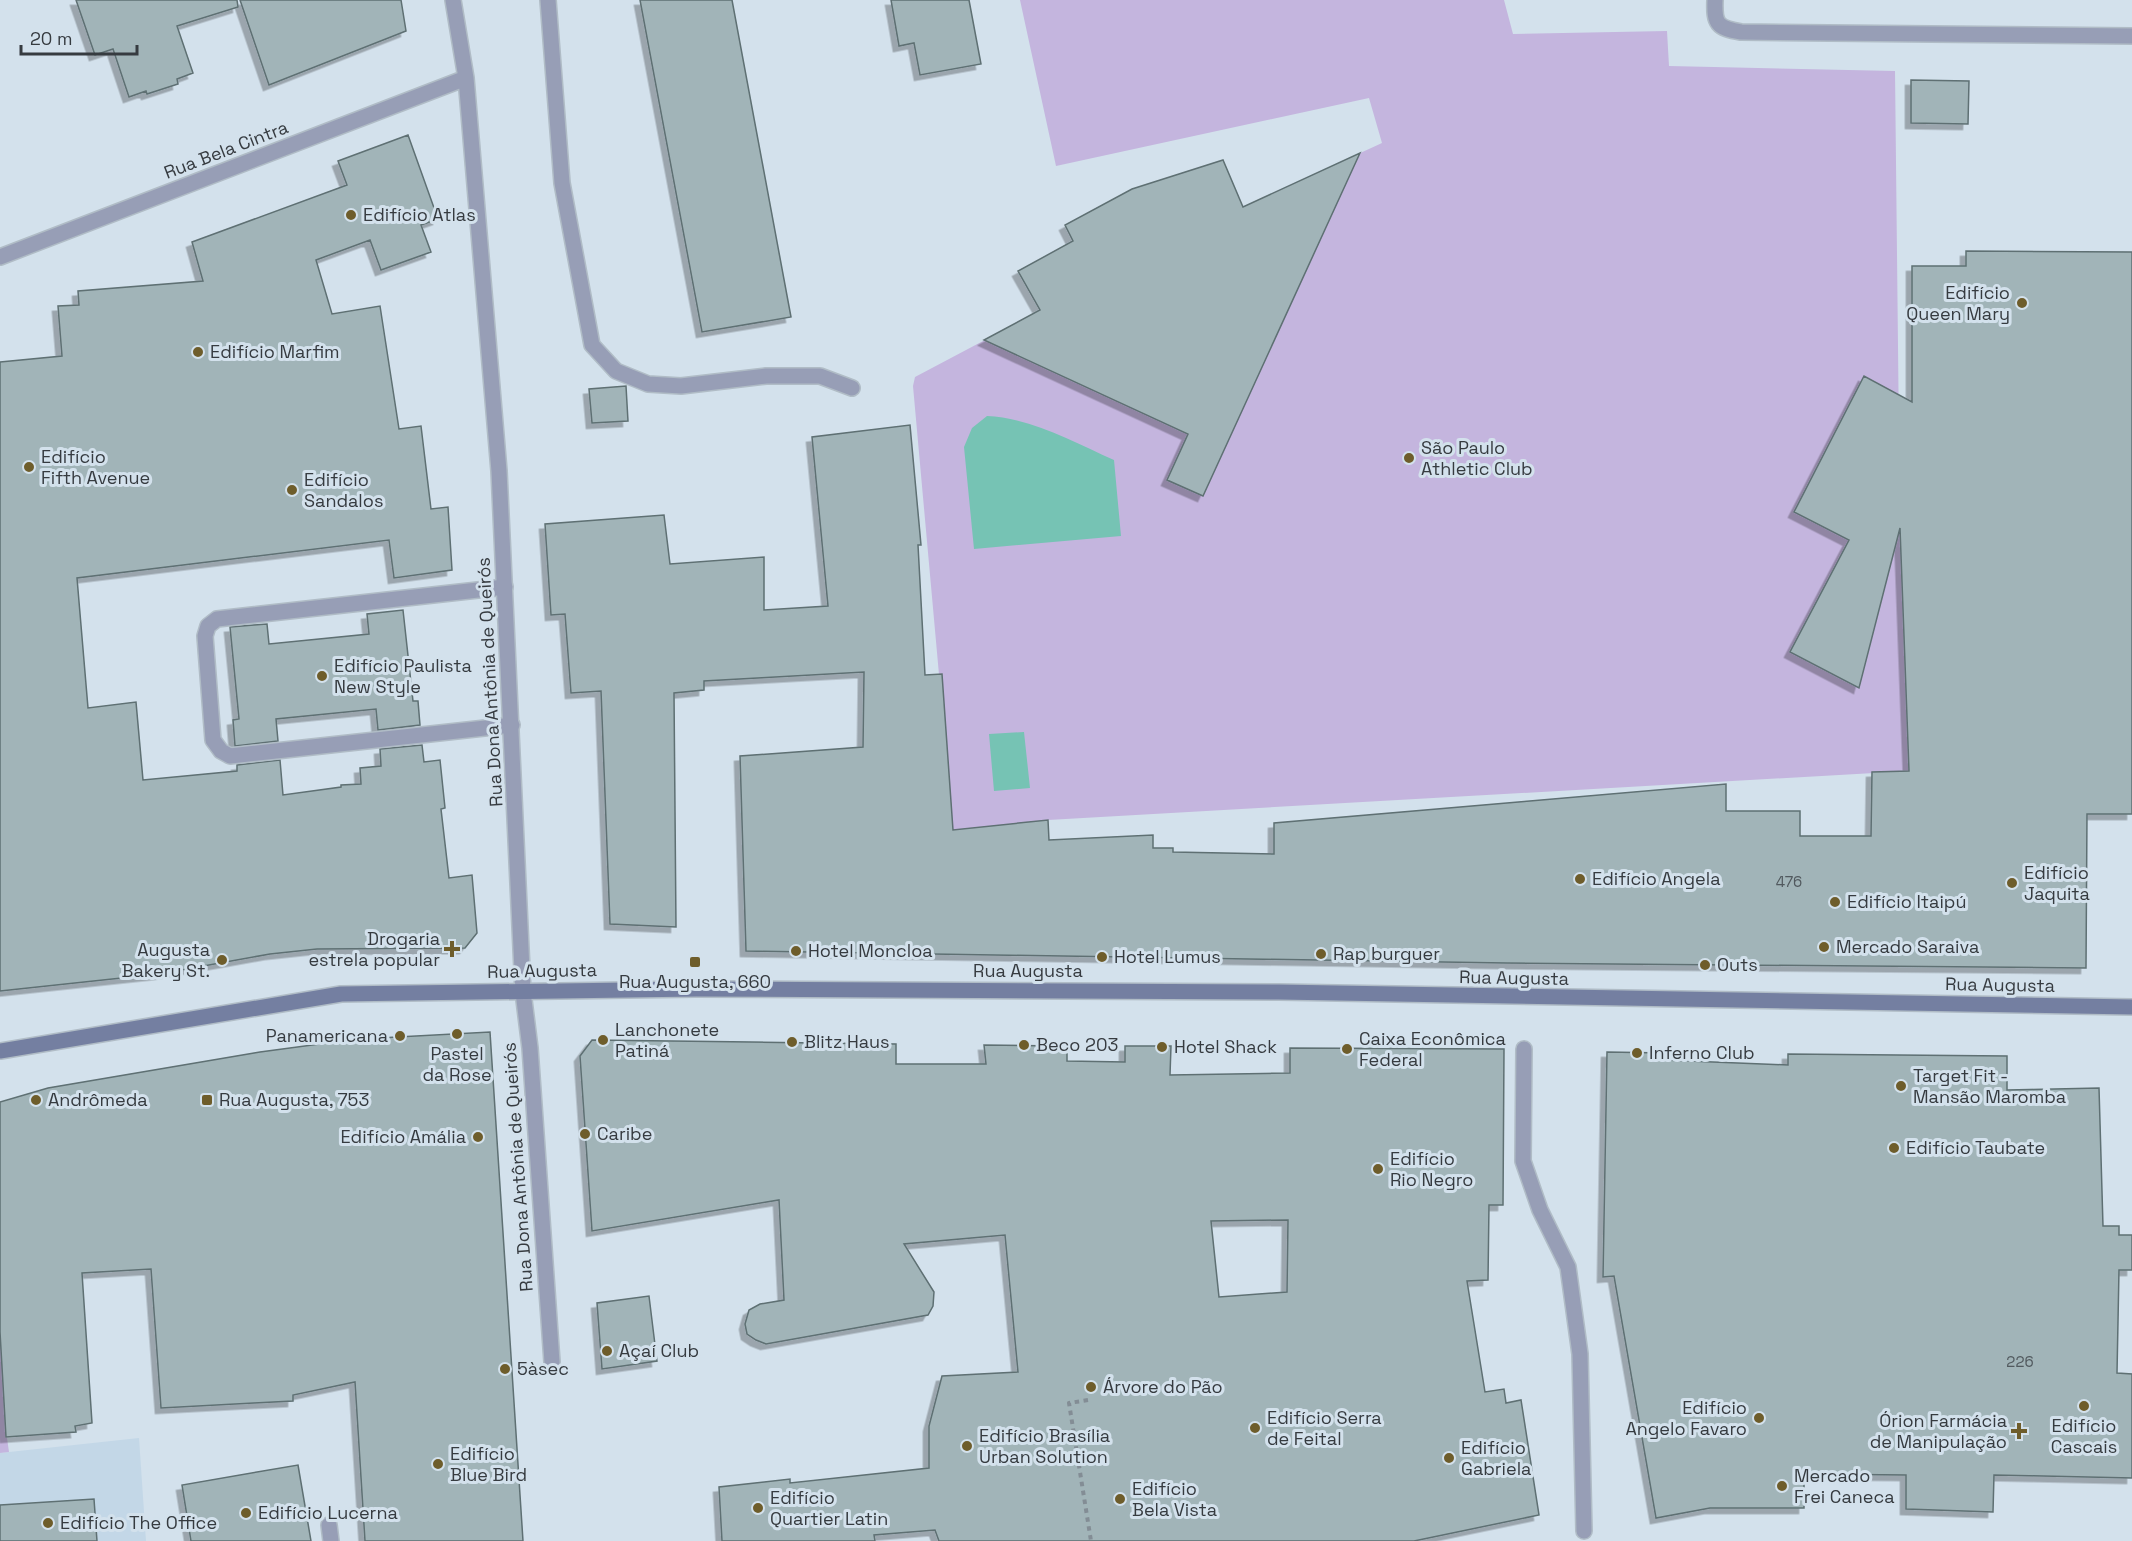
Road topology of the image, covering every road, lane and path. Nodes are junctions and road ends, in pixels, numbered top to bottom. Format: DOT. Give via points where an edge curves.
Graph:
graph roads {
  1 [pos="453,0"];
  2 [pos="548,0"];
  3 [pos="1715,0"];
  4 [pos="2132,36"];
  5 [pos="466,78"];
  6 [pos="0,256"];
  7 [pos="852,388"];
  8 [pos="505,587"];
  9 [pos="512,725"];
  10 [pos="523,992"];
  11 [pos="2132,1007"];
  12 [pos="1524,1049"];
  13 [pos="0,1051"];
  14 [pos="552,1362"];
  15 [pos="1088,1401"];
  16 [pos="329,1525"];
  17 [pos="1584,1530"];
  18 [pos="331,1541"];
  19 [pos="1091,1541"];
  1 -- 5 [label="street, Rua Dona Antônia de Queirós"];
  2 -- 7 [label="street" via="562,183 592,345 616,371 648,384 681,386 766,376 820,376"];
  3 -- 4 [label="street" via="1714,18 1718,24 1726,30 1741,32"];
  5 -- 6 [label="street, Rua Bela Cintra"];
  5 -- 8 [label="street, Rua Dona Antônia de Queirós"];
  8 -- 9 [label="street, Rua Dona Antônia de Queirós"];
  8 -- 9 [label="street" via="217,619 208,626 205,636 213,740 230,756"];
  9 -- 10 [label="street, Rua Dona Antônia de Queirós"];
  10 -- 11 [label="main road, Rua Augusta" via="696,988 1267,992"];
  10 -- 13 [label="main road, Rua Augusta" via="341,994"];
  10 -- 14 [label="street, Rua Dona Antônia de Queirós"];
  12 -- 17 [label="street" via="1524,1161 1540,1210 1568,1267 1580,1354"];
  15 -- 19 [label="path" via="1069,1403"];
  16 -- 18 [label="street"];
}
